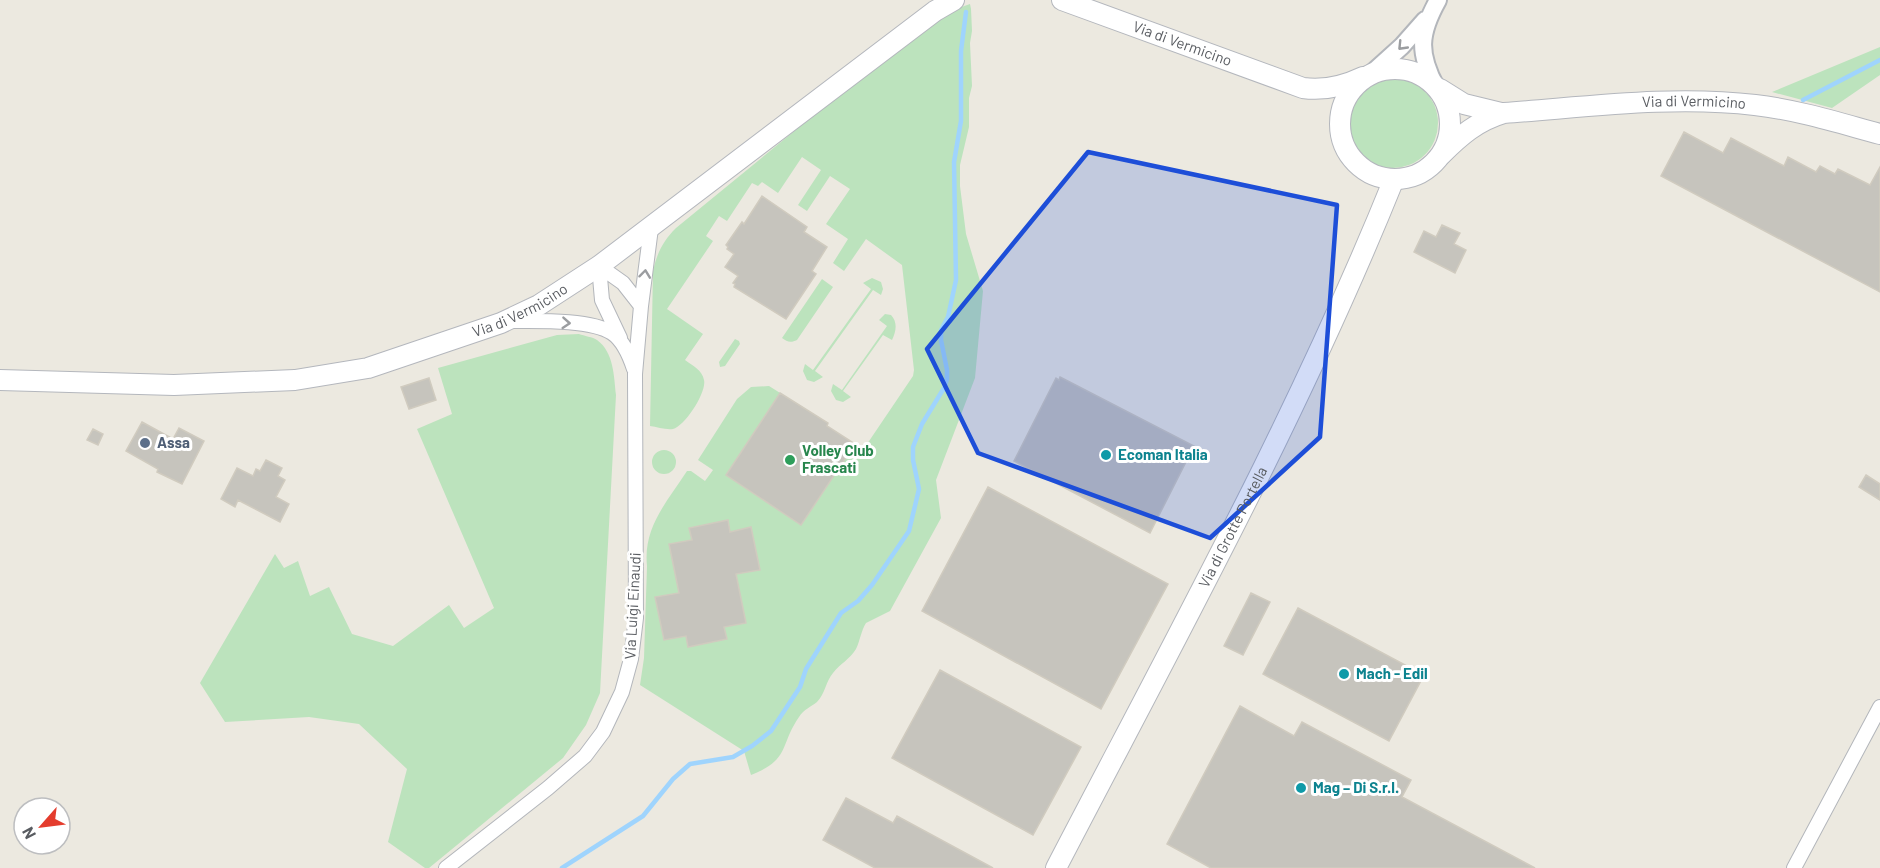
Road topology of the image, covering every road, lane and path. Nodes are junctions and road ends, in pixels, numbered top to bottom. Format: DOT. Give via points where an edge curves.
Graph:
graph roads {
  1 [pos="954,0"];
  2 [pos="1062,0"];
  3 [pos="1438,0"];
  4 [pos="1430,15"];
  5 [pos="1371,74"];
  6 [pos="1436,87"];
  7 [pos="1303,88"];
  8 [pos="1504,113"];
  9 [pos="1340,124"];
  10 [pos="1880,134"];
  11 [pos="1441,155"];
  12 [pos="1394,179"];
  13 [pos="651,228"];
  14 [pos="599,266"];
  15 [pos="641,306"];
  16 [pos="508,321"];
  17 [pos="624,346"];
  18 [pos="635,374"];
  19 [pos="0,380"];
  20 [pos="1880,707"];
  21 [pos="446,868"];
  22 [pos="1056,868"];
  23 [pos="1794,868"];
  1 -- 13 [label="main road, Via di Vermicino"];
  2 -- 7 [label="main road, Via di Vermicino"];
  3 -- 4 [label="street"];
  4 -- 5 [label="street, one-way"];
  4 -- 6 [label="street" via="1422,51"];
  5 -- 6 [label="main road" via="1406,69"];
  5 -- 7 [label="main road, Via di Vermicino" via="1334,87"];
  5 -- 9 [label="main road" via="1348,94"];
  6 -- 8 [label="main road, Via di Vermicino" via="1464,104"];
  6 -- 11 [label="main road" via="1450,120 1449,139"];
  7 -- 9 [label="main road, Via di Vermicino" via="1322,102"];
  8 -- 10 [label="main road, Via di Vermicino" via="1650,103 1737,103 1800,112"];
  8 -- 11 [label="main road, Via di Vermicino" via="1474,125"];
  9 -- 12 [label="main road" via="1342,141 1350,156 1377,176"];
  11 -- 12 [label="main road" via="1412,177"];
  12 -- 22 [label="main road, Via di Grotte Portella" via="1291,412"];
  13 -- 14 [label="main road, Via di Vermicino"];
  15 -- 13 [label="street, Via Luigi Einaudi, one-way"];
  14 -- 15 [label="street" via="623,283"];
  14 -- 16 [label="main road, Via di Vermicino"];
  14 -- 17 [label="street, Via Luigi Einaudi" via="603,305"];
  15 -- 18 [label="street, Via Luigi Einaudi"];
  16 -- 17 [label="street, one-way" via="587,325 612,333"];
  16 -- 19 [label="main road, Via di Vermicino" via="390,362 314,378 174,385"];
  17 -- 18 [label="street, Via Luigi Einaudi"];
  18 -- 21 [label="street, Via Luigi Einaudi" via="636,609 633,646 622,692 603,732 585,756"];
  20 -- 23 [label="street"];
}
